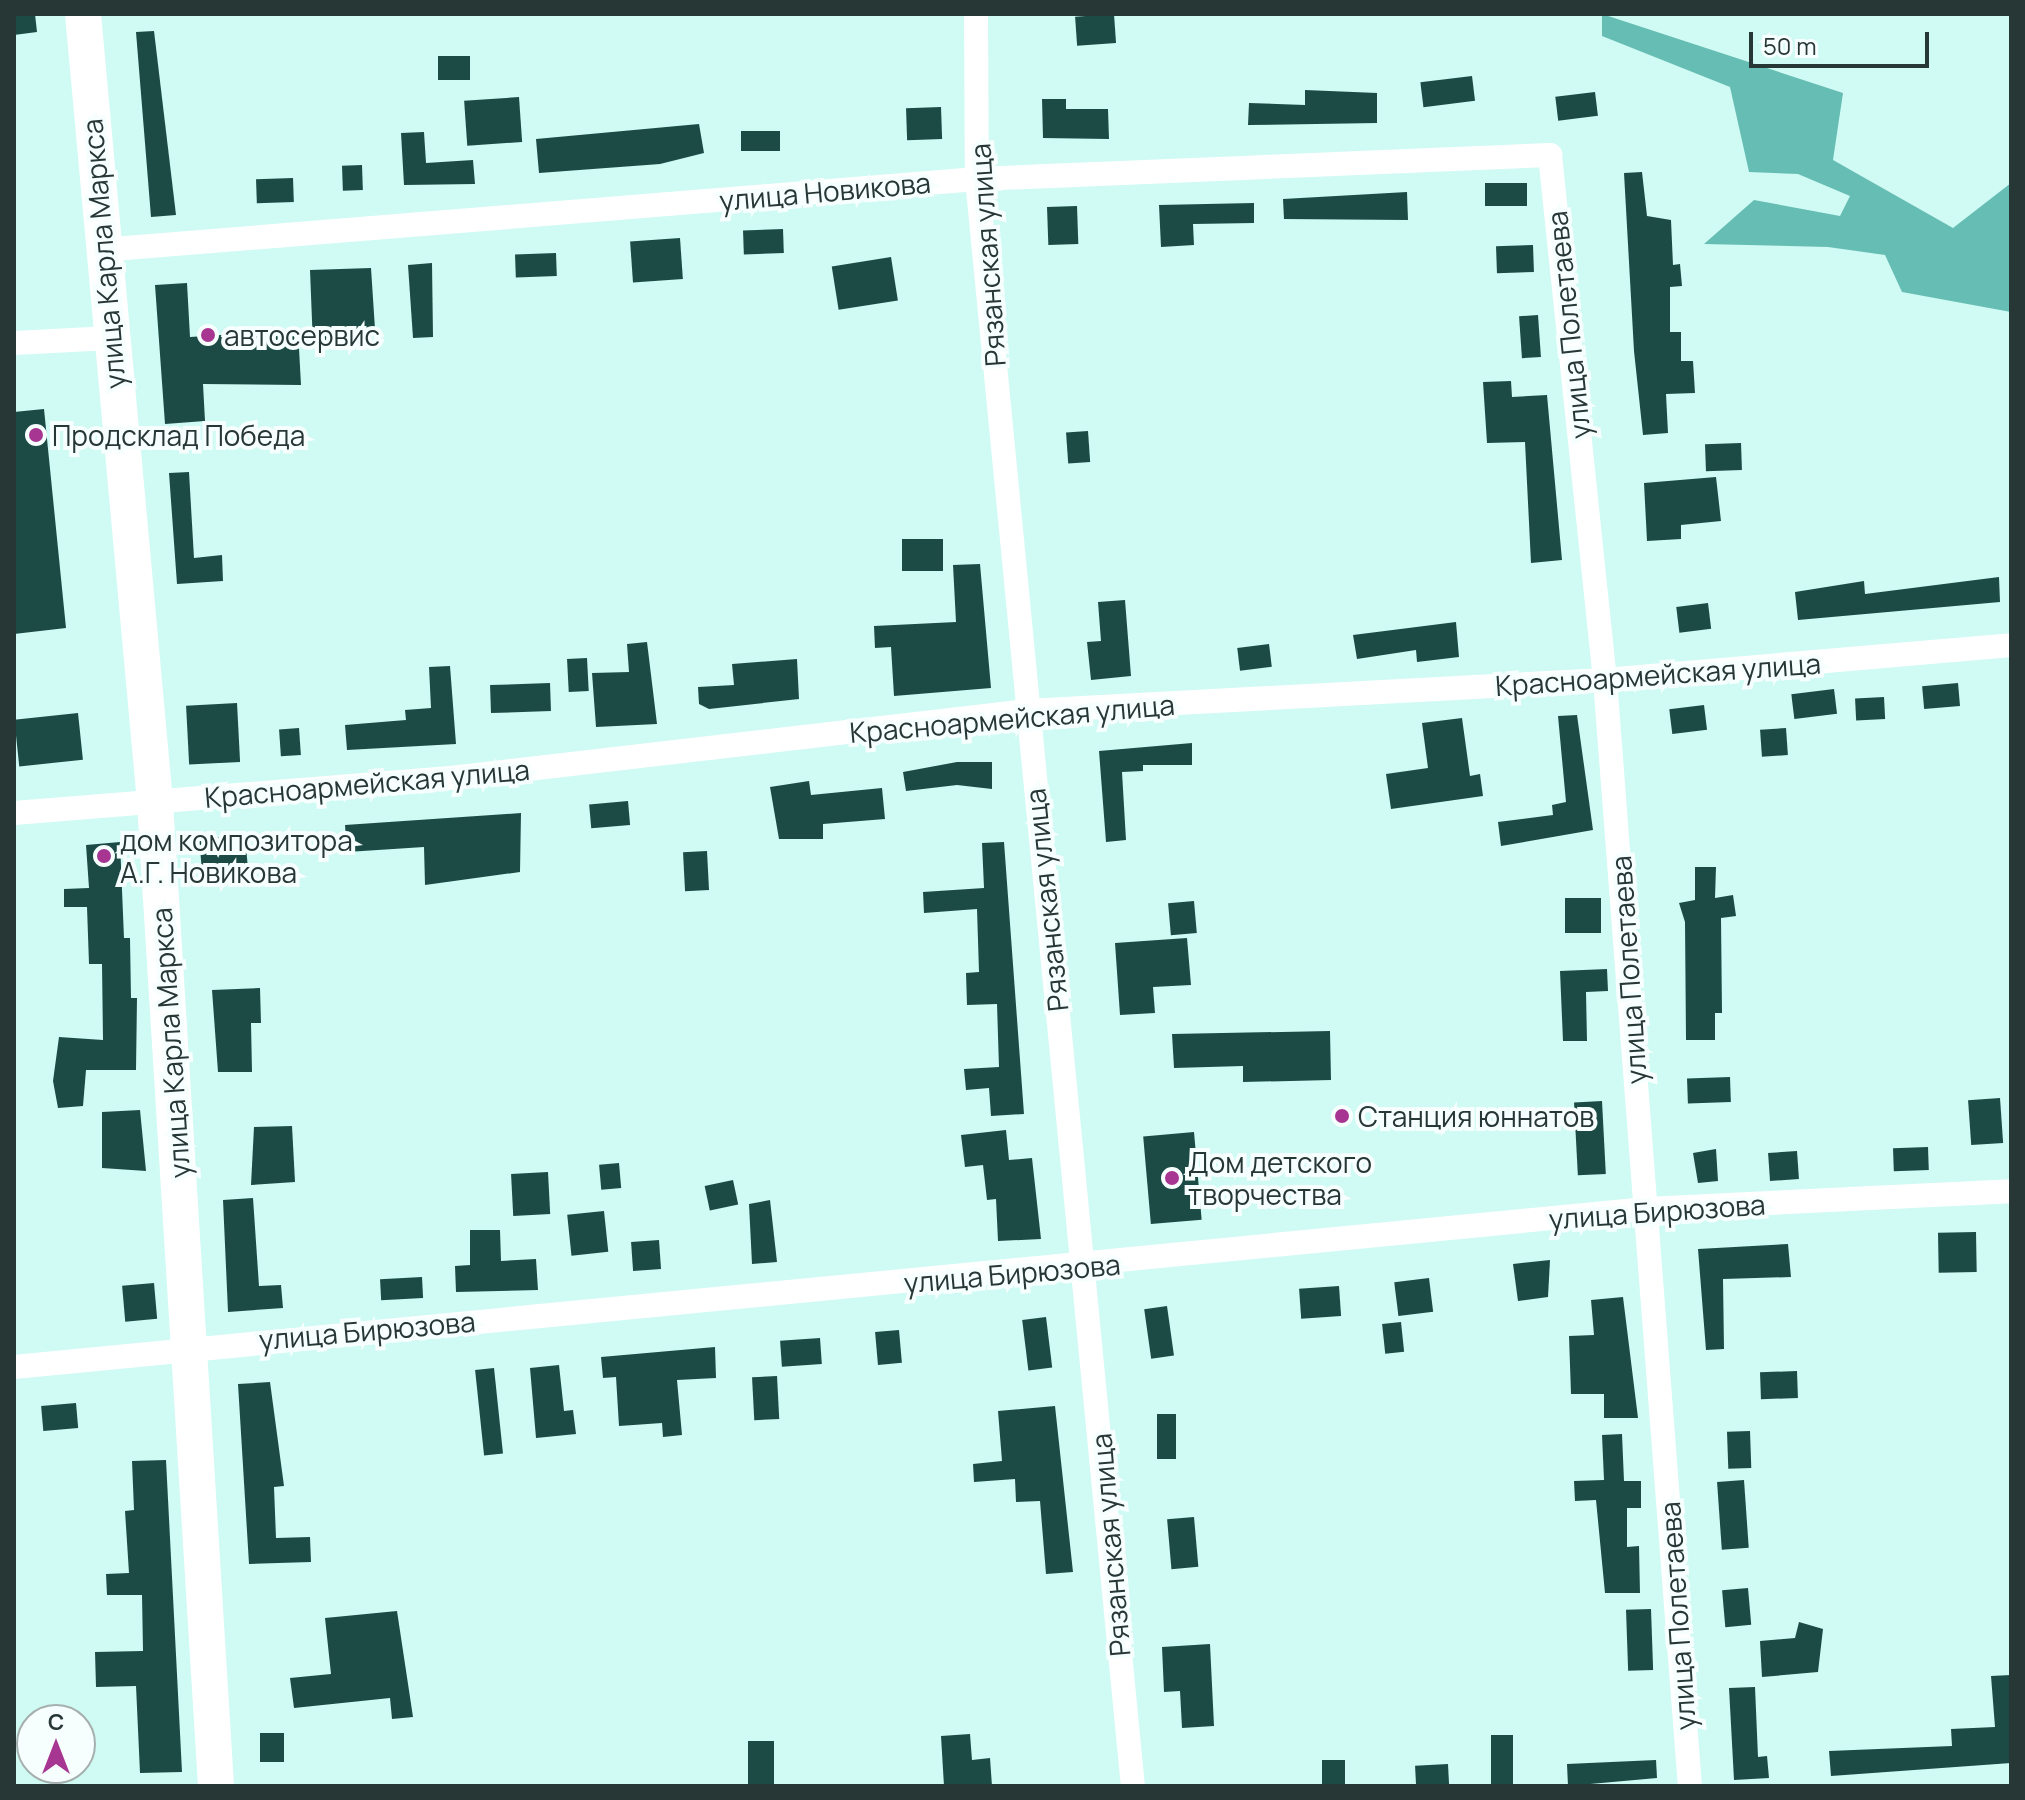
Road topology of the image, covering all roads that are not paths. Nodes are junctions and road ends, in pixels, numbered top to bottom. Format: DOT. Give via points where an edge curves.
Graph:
graph roads {
  1 [pos="83,14"];
  2 [pos="976,14"];
  3 [pos="1550,155"];
  4 [pos="977,179"];
  5 [pos="101,250"];
  6 [pos="110,338"];
  7 [pos="14,343"];
  8 [pos="2011,645"];
  9 [pos="1605,680"];
  10 [pos="1027,711"];
  11 [pos="155,802"];
  12 [pos="14,813"];
  13 [pos="2011,1191"];
  14 [pos="1646,1209"];
  15 [pos="1083,1267"];
  16 [pos="189,1346"];
  17 [pos="14,1367"];
  18 [pos="216,1786"];
  19 [pos="1133,1786"];
  20 [pos="1690,1786"];
  1 -- 5 [label="main road, улица Карла Маркса"];
  2 -- 4 [label="street, Рязанская улица"];
  3 -- 4 [label="street, улица Новикова"];
  3 -- 9 [label="street, улица Полетаева"];
  4 -- 5 [label="street, улица Новикова"];
  4 -- 10 [label="street, Рязанская улица"];
  5 -- 6 [label="main road, улица Карла Маркса"];
  6 -- 7 [label="street"];
  6 -- 11 [label="main road, улица Карла Маркса"];
  8 -- 9 [label="street, Красноармейская улица"];
  9 -- 10 [label="street, Красноармейская улица"];
  9 -- 14 [label="street, улица Полетаева"];
  10 -- 11 [label="street, Красноармейская улица" via="451,778"];
  10 -- 15 [label="street, Рязанская улица"];
  11 -- 12 [label="street, Красноармейская улица"];
  11 -- 16 [label="main road, улица Карла Маркса"];
  13 -- 14 [label="street, улица Бирюзова"];
  14 -- 15 [label="street, улица Бирюзова"];
  14 -- 20 [label="street, улица Полетаева"];
  15 -- 16 [label="street, улица Бирюзова"];
  15 -- 19 [label="street, Рязанская улица"];
  16 -- 17 [label="street, улица Бирюзова"];
  16 -- 18 [label="main road, улица Карла Маркса"];
}
